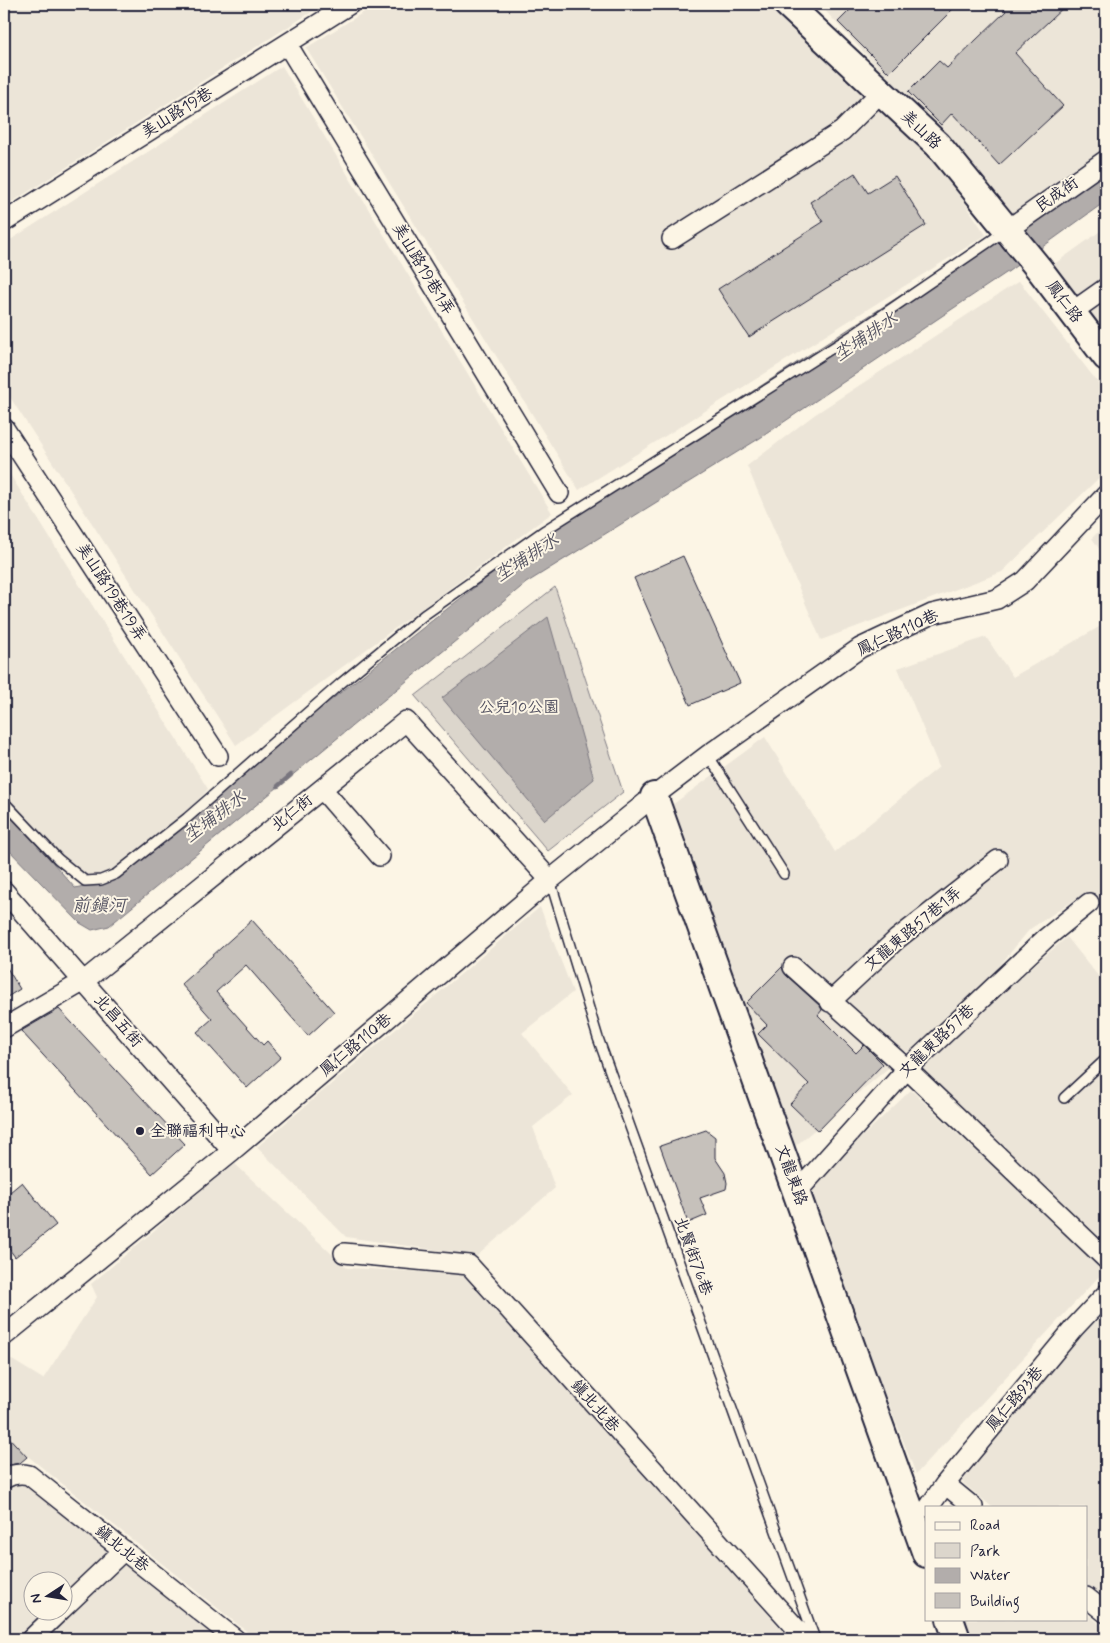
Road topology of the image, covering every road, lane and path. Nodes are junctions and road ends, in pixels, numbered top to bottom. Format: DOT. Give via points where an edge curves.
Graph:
graph roads {
  1 [pos="350,4"];
  2 [pos="787,4"];
  3 [pos="287,44"];
  4 [pos="881,92"];
  5 [pos="1106,160"];
  6 [pos="4,222"];
  7 [pos="1010,233"];
  8 [pos="672,239"];
  9 [pos="1040,270"];
  10 [pos="1106,288"];
  11 [pos="1072,312"];
  12 [pos="1106,357"];
  13 [pos="4,428"];
  14 [pos="558,493"];
  15 [pos="1106,495"];
  16 [pos="708,755"];
  17 [pos="218,756"];
  18 [pos="322,789"];
  19 [pos="654,796"];
  20 [pos="4,802"];
  21 [pos="380,856"];
  22 [pos="998,860"];
  23 [pos="784,874"];
  24 [pos="550,880"];
  25 [pos="4,890"];
  26 [pos="1089,903"];
  27 [pos="793,967"];
  28 [pos="84,981"];
  29 [pos="830,1002"];
  30 [pos="4,1028"];
  31 [pos="1106,1059"];
  32 [pos="906,1069"];
  33 [pos="1064,1098"];
  34 [pos="232,1151"];
  35 [pos="797,1192"];
  36 [pos="344,1253"];
  37 [pos="1106,1259"];
  38 [pos="1106,1294"];
  39 [pos="4,1336"];
  40 [pos="4,1479"];
  41 [pos="944,1484"];
  42 [pos="929,1506"];
  43 [pos="972,1506"];
  44 [pos="924,1514"];
  45 [pos="925,1534"];
  46 [pos="124,1550"];
  47 [pos="1088,1599"];
  48 [pos="72,1600"];
  49 [pos="1106,1613"];
  50 [pos="51,1620"];
  51 [pos="31,1639"];
  52 [pos="235,1639"];
  53 [pos="806,1639"];
  54 [pos="815,1639"];
  1 -- 3 [label="street, 美山路19巷"];
  2 -- 4 [label="street, 美山路"];
  3 -- 6 [label="street, 美山路19巷"];
  3 -- 14 [label="street, 美山路19巷1弄"];
  4 -- 7 [label="street, 美山路" via="938,145"];
  4 -- 8 [label="street" via="842,131"];
  5 -- 7 [label="street, 民成街"];
  7 -- 9 [label="street, 美山路"];
  7 -- 20 [label="lane" via="545,530 424,615 187,818 116,874 101,880 85,881 58,859"];
  9 -- 11 [label="street, 鳳仁路"];
  10 -- 11 [label="street"];
  11 -- 12 [label="street, 鳳仁路"];
  13 -- 17 [label="street, 美山路19巷19弄"];
  15 -- 16 [label="street, 鳳仁路110巷" via="1026,582 997,599 932,614 860,648"];
  16 -- 19 [label="street, 鳳仁路110巷"];
  16 -- 23 [label="lane"];
  18 -- 21 [label="street"];
  18 -- 24 [label="street, 北仁街" via="406,722"];
  18 -- 28 [label="street, 北仁街"];
  19 -- 24 [label="street, 鳳仁路110巷"];
  19 -- 35 [label="street, 文龍東路"];
  22 -- 29 [label="street, 文龍東路57巷1弄" via="896,939"];
  24 -- 34 [label="street, 鳳仁路110巷"];
  24 -- 54 [label="lane, 北賢街76巷" via="598,1038"];
  25 -- 28 [label="street, 北昌五街"];
  26 -- 32 [label="street, 文龍東路57巷" via="1046,938"];
  27 -- 29 [label="street"];
  28 -- 30 [label="street, 北仁街"];
  28 -- 34 [label="street, 北昌五街"];
  29 -- 32 [label="street"];
  31 -- 33 [label="lane"];
  32 -- 35 [label="street, 文龍東路57巷"];
  32 -- 37 [label="street"];
  34 -- 39 [label="street, 鳳仁路110巷"];
  35 -- 44 [label="street, 文龍東路"];
  36 -- 53 [label="street, 鎮北北巷" via="469,1265"];
  38 -- 41 [label="street, 鳳仁路93巷"];
  40 -- 46 [label="street, 鎮北北巷" via="21,1473 29,1475"];
  41 -- 42 [label="street, 鳳仁路93巷"];
  41 -- 43 [label="street"];
  44 -- 45 [label="street, 文龍東路"];
  46 -- 48 [label="street"];
  46 -- 52 [label="street, 鎮北北巷"];
  47 -- 49 [label="street"];
  50 -- 51 [label="street"];
}
